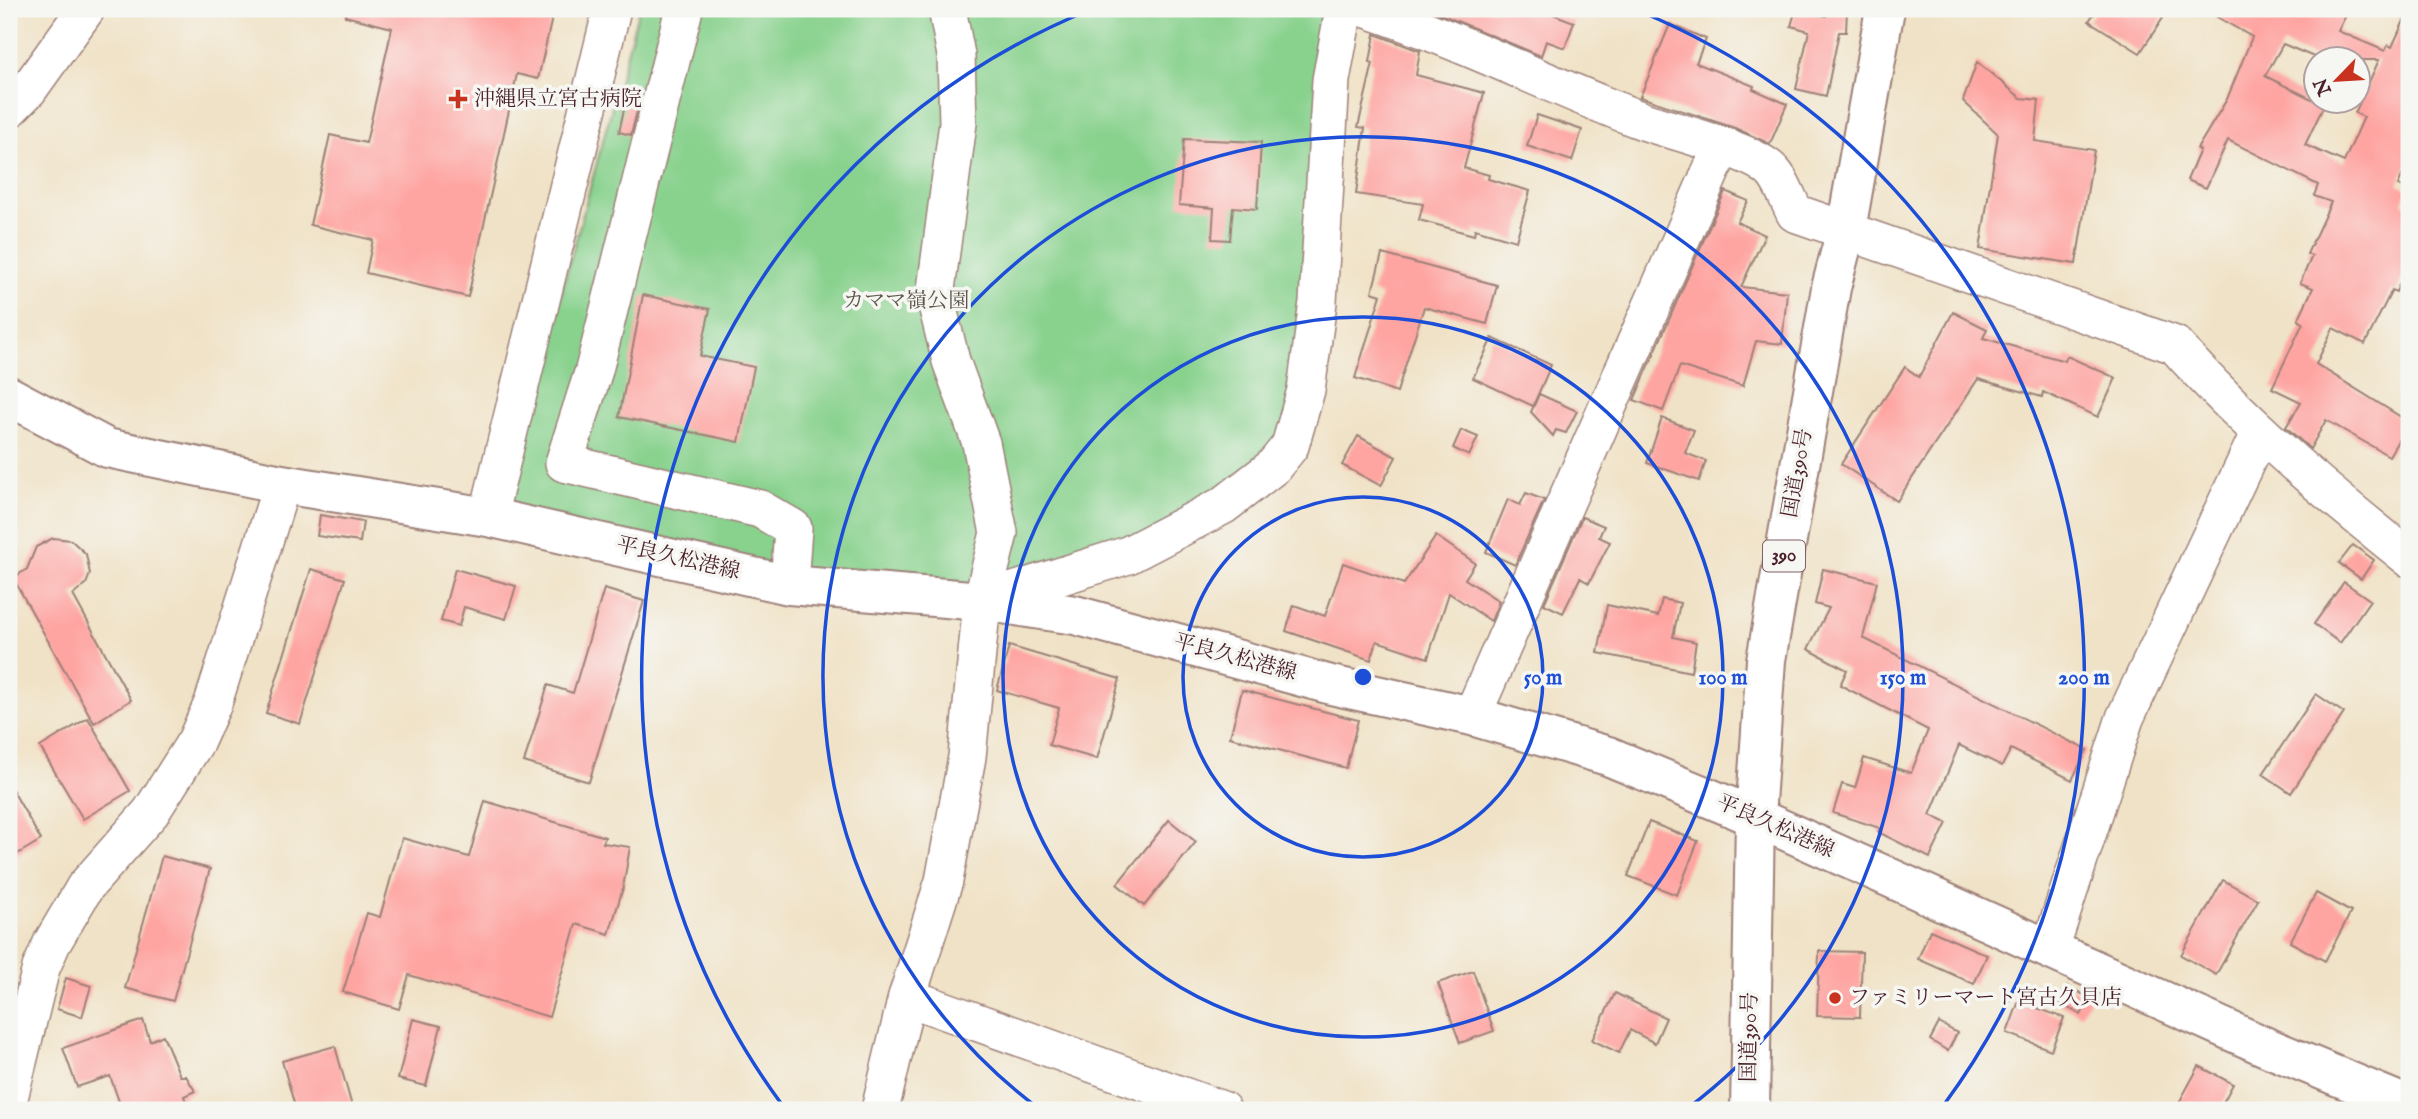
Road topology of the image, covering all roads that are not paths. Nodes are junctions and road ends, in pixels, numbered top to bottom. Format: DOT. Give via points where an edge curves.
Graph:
graph roads {
  1 [pos="86,9"];
  2 [pos="612,9"];
  3 [pos="684,9"];
  4 [pos="947,9"];
  5 [pos="1344,9"];
  6 [pos="1367,9"];
  7 [pos="1885,9"];
  8 [pos="9,109"];
  9 [pos="1722,146"];
  10 [pos="1846,230"];
  11 [pos="9,396"];
  12 [pos="2260,432"];
  13 [pos="282,484"];
  14 [pos="488,517"];
  15 [pos="2409,558"];
  16 [pos="789,585"];
  17 [pos="982,601"];
  18 [pos="1472,716"];
  19 [pos="1755,817"];
  20 [pos="2050,949"];
  21 [pos="907,997"];
  22 [pos="9,1098"];
  23 [pos="2409,1106"];
  24 [pos="880,1110"];
  25 [pos="1222,1110"];
  26 [pos="1749,1110"];
  1 -- 8 [label="street"];
  2 -- 14 [label="street"];
  3 -- 16 [label="street" via="594,370 564,463 760,509 793,527"];
  4 -- 17 [label="street" via="956,55 958,123 935,297 951,361 981,443 999,533"];
  5 -- 17 [label="street" via="1331,80 1318,302 1306,390 1290,446 1273,467 1224,505 1128,555"];
  6 -- 9 [label="street" via="1440,33 1639,120"];
  7 -- 10 [label="main road, 国道390号 / 390"];
  9 -- 10 [label="street" via="1772,171 1795,213"];
  9 -- 18 [label="street"];
  10 -- 12 [label="street" via="2175,345"];
  10 -- 19 [label="main road, 国道390号 / 390" via="1831,288 1766,660"];
  11 -- 13 [label="main road, 平良久松港線" via="107,448"];
  12 -- 15 [label="street"];
  12 -- 20 [label="street" via="2125,718"];
  13 -- 14 [label="main road, 平良久松港線"];
  13 -- 22 [label="street" via="197,741 151,812 85,887 52,943 41,968"];
  14 -- 16 [label="main road, 平良久松港線"];
  16 -- 17 [label="main road, 平良久松港線"];
  17 -- 18 [label="main road, 平良久松港線" via="1075,615 1331,685"];
  17 -- 21 [label="street" via="967,757 944,881"];
  18 -- 19 [label="main road, 平良久松港線" via="1608,756"];
  19 -- 20 [label="main road, 平良久松港線"];
  19 -- 26 [label="main road, 国道390号 / 390"];
  20 -- 23 [label="main road, 平良久松港線"];
  21 -- 24 [label="street"];
  21 -- 25 [label="street"];
}
